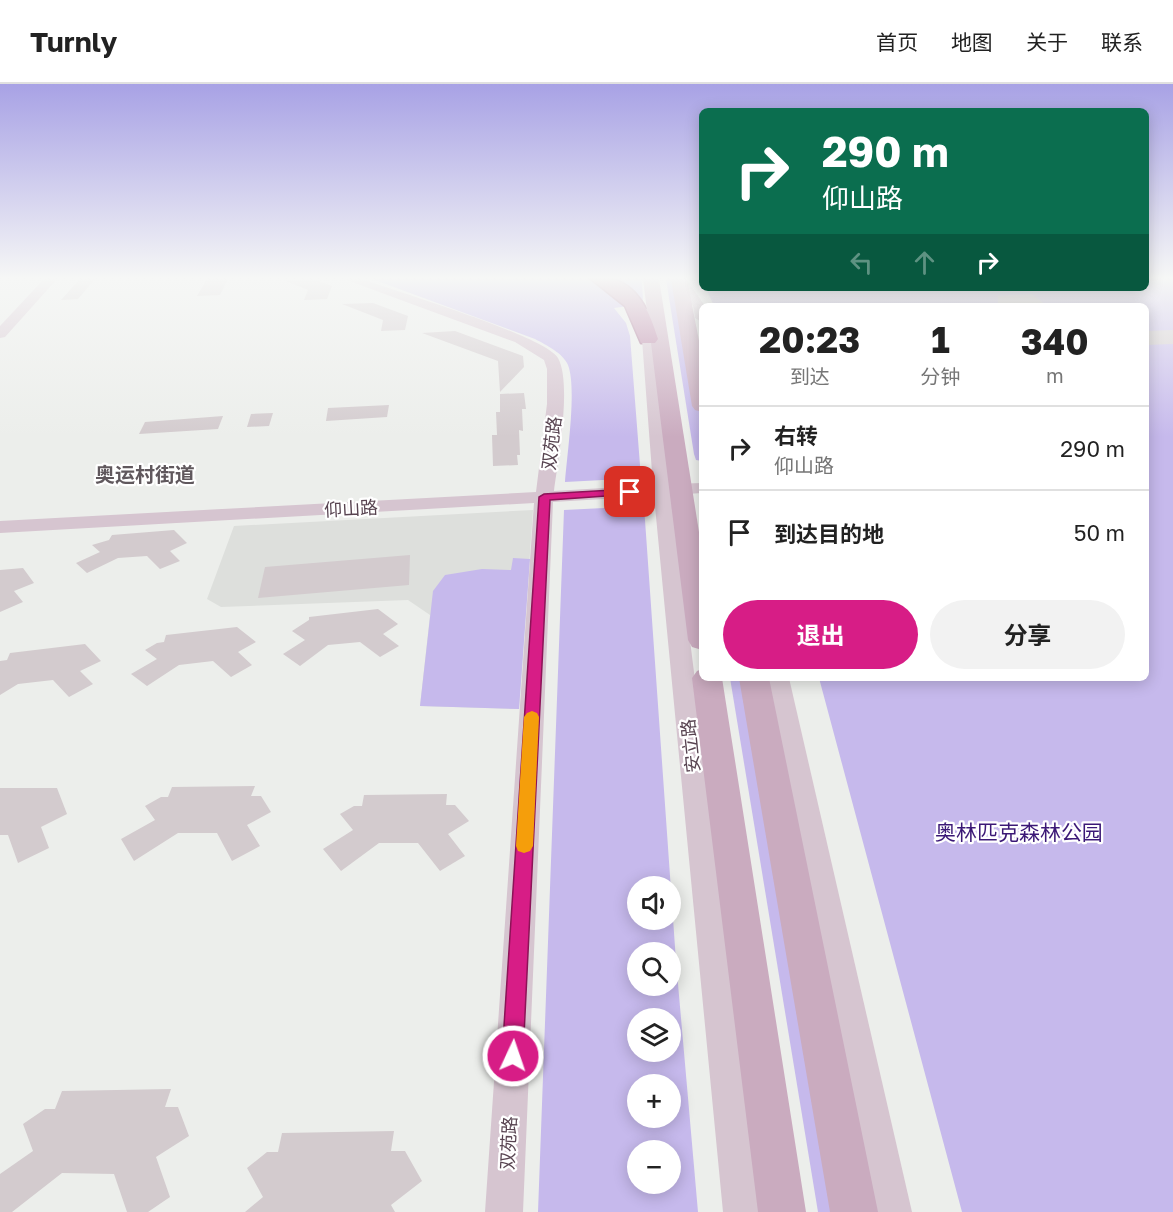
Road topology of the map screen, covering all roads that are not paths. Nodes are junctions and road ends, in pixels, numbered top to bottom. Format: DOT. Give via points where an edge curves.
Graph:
graph roads {
  1 [pos="499,332"];
  2 [pos="646,332"];
  3 [pos="648,332"];
  4 [pos="658,332"];
  5 [pos="689,332"];
  6 [pos="648,339"];
  7 [pos="699,389"];
  8 [pos="682,489"];
  9 [pos="544,497"];
  10 [pos="0,528"];
  11 [pos="699,617"];
  12 [pos="707,681"];
  13 [pos="755,681"];
  14 [pos="778,681"];
  15 [pos="504,1212"];
  16 [pos="742,1212"];
  17 [pos="782,1212"];
  18 [pos="854,1212"];
  19 [pos="893,1212"];
  1 -- 9 [label="street, 双苑路" via="539,349 552,360 557,380"];
  2 -- 6 [label="highway"];
  3 -- 6 [label="street, 安立路"];
  4 -- 8 [label="main road, 安立路"];
  5 -- 7 [label="main road"];
  6 -- 8 [label="street, 安立路"];
  8 -- 9 [label="street, 仰山路"];
  8 -- 11 [label="main road, 安立路"];
  8 -- 16 [label="street, 安立路"];
  9 -- 10 [label="street, 仰山路"];
  9 -- 15 [label="street, 双苑路"];
  12 -- 17 [label="main road, 安立路"];
  13 -- 18 [label="main road"];
  14 -- 19 [label="street"];
}
